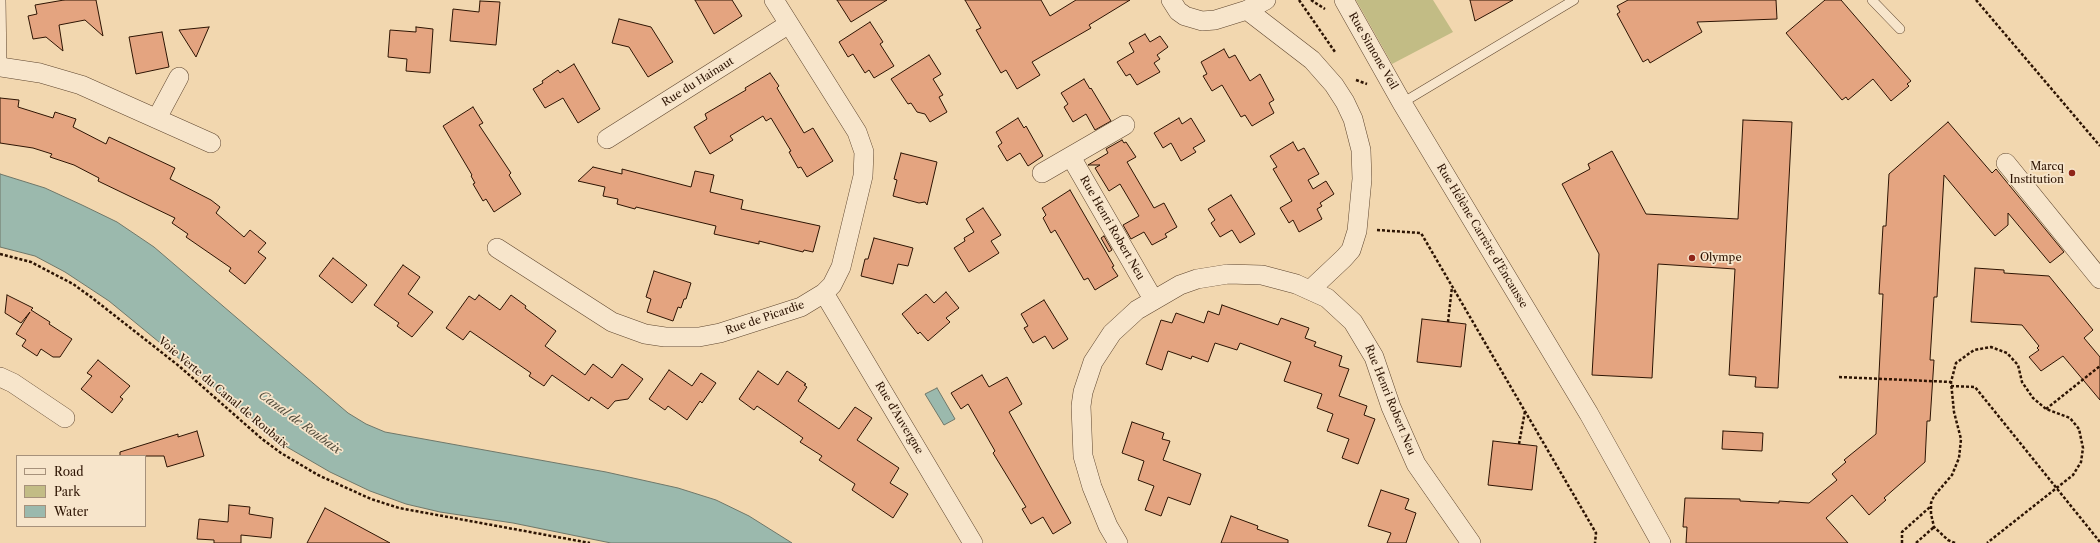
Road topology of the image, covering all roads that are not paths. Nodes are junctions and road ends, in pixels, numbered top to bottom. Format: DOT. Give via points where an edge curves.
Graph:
graph roads {
  1 [pos="1,0"];
  2 [pos="774,0"];
  3 [pos="1171,0"];
  4 [pos="1266,0"];
  5 [pos="1344,0"];
  6 [pos="1574,0"];
  7 [pos="1872,0"];
  8 [pos="1247,10"];
  9 [pos="789,24"];
  10 [pos="1900,29"];
  11 [pos="1,67"];
  12 [pos="179,77"];
  13 [pos="1402,103"];
  14 [pos="157,118"];
  15 [pos="1125,125"];
  16 [pos="607,139"];
  17 [pos="211,143"];
  18 [pos="1071,157"];
  19 [pos="2006,163"];
  20 [pos="1042,173"];
  21 [pos="497,248"];
  22 [pos="2100,278"];
  23 [pos="1310,290"];
  24 [pos="824,293"];
  25 [pos="1153,299"];
  26 [pos="0,377"];
  27 [pos="65,418"];
  28 [pos="973,543"];
  29 [pos="1118,543"];
  30 [pos="1471,543"];
  31 [pos="1661,543"];
  1 -- 11 [label="lane"];
  2 -- 9 [label="street, Rue de Picardie"];
  3 -- 8 [label="street" via="1185,16 1202,21 1215,20"];
  4 -- 8 [label="street"];
  5 -- 13 [label="street, Rue Simone Veil"];
  6 -- 13 [label="lane"];
  7 -- 10 [label="lane"];
  8 -- 23 [label="street" via="1312,60 1334,85 1353,119 1361,150 1362,179 1355,241 1344,258"];
  9 -- 16 [label="street, Rue du Hainaut"];
  9 -- 24 [label="street, Rue de Picardie" via="857,132 864,152 863,176 841,267 832,285"];
  11 -- 14 [label="street" via="40,73 81,85"];
  12 -- 14 [label="street"];
  13 -- 31 [label="street, Rue Hélène Carrère d’Encausse" via="1589,414"];
  14 -- 17 [label="street"];
  15 -- 18 [label="street"];
  18 -- 20 [label="street"];
  18 -- 25 [label="street, Rue Henri Robert Neu"];
  19 -- 22 [label="street"];
  21 -- 24 [label="street, Rue de Picardie" via="612,322 645,334 700,336 720,333 801,307"];
  23 -- 25 [label="street, Rue Henri Robert Neu" via="1262,275 1228,274 1197,279"];
  23 -- 30 [label="street, Rue Henri Robert Neu" via="1339,307 1362,335 1374,358 1391,407 1416,464"];
  24 -- 28 [label="street, Rue d'Auvergne"];
  25 -- 29 [label="street, Rue Henri Robert Neu" via="1137,310 1108,338 1093,362 1082,399 1080,421 1083,456 1092,487"];
  26 -- 27 [label="street"];
}
